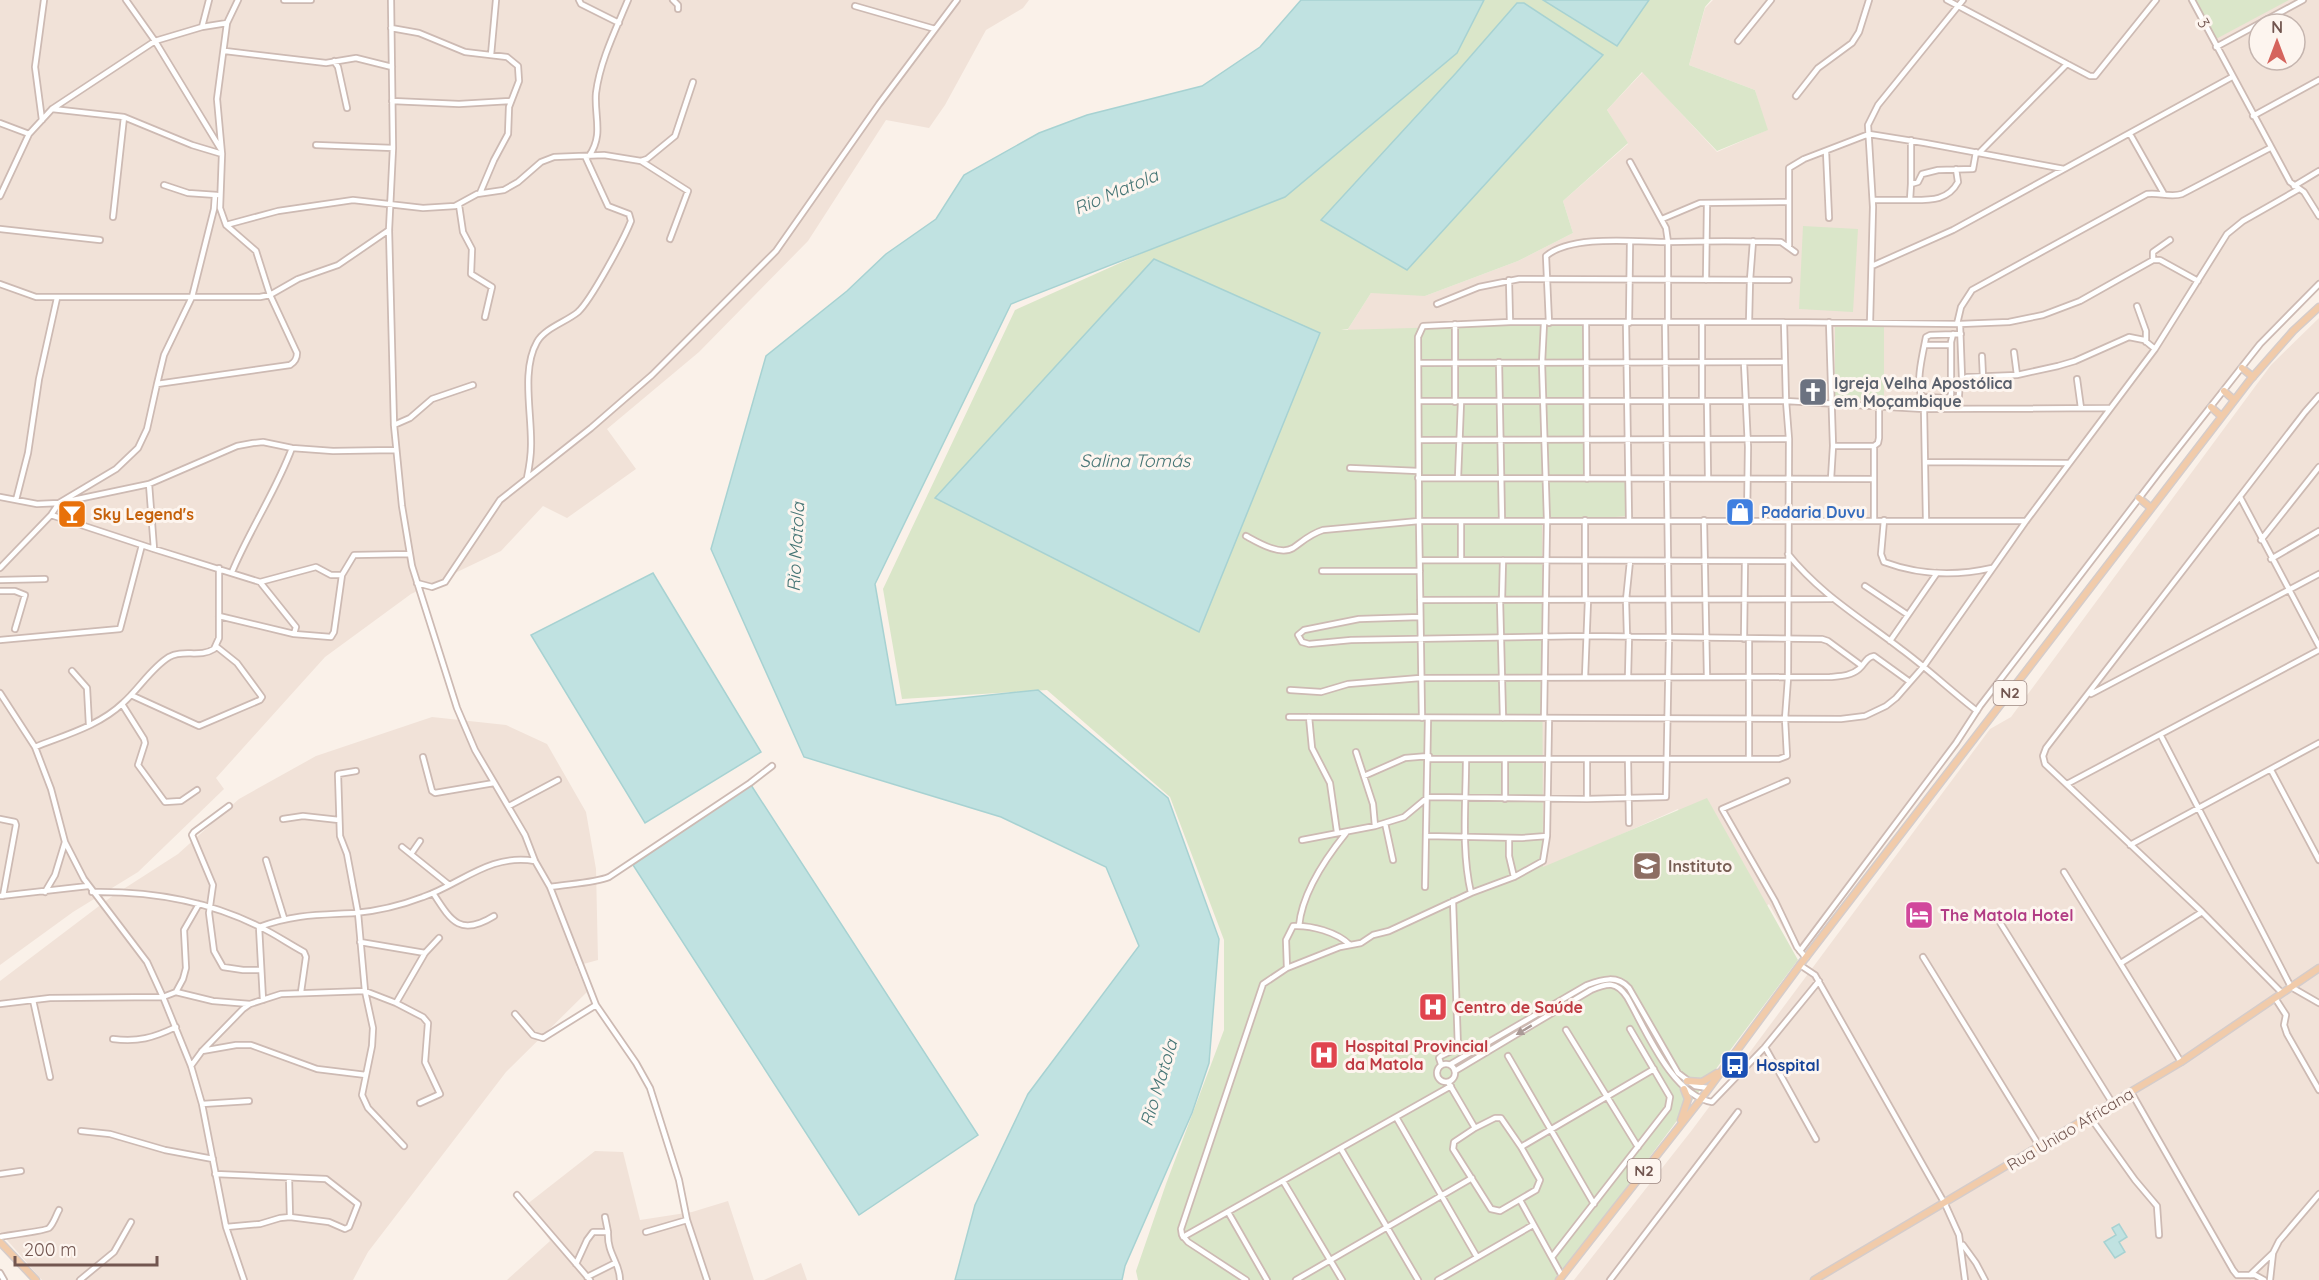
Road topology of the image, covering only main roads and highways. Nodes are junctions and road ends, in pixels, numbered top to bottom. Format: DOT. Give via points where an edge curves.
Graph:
graph roads {
  1 [pos="2319,307"];
  2 [pos="2242,368"];
  3 [pos="2253,376"];
  4 [pos="2224,391"];
  5 [pos="2234,400"];
  6 [pos="2211,407"];
  7 [pos="2221,417"];
  8 [pos="2139,498"];
  9 [pos="2151,508"];
  10 [pos="2319,968"];
  11 [pos="1722,1070"];
  12 [pos="1687,1081"];
  13 [pos="1684,1089"];
  14 [pos="1679,1126"];
  15 [pos="0,1242"];
  16 [pos="1561,1278"];
  17 [pos="36,1280"];
  18 [pos="1814,1280"];
  1 -- 3 [label="main road, N2"];
  2 -- 3 [label="main road"];
  3 -- 5 [label="main road, N2"];
  4 -- 5 [label="main road"];
  5 -- 7 [label="main road, N2"];
  6 -- 7 [label="main road"];
  7 -- 9 [label="main road, N2"];
  8 -- 9 [label="main road"];
  9 -- 11 [label="main road, N2"];
  10 -- 18 [label="main road, Rua Uniao Africana" via="2181,1062"];
  11 -- 12 [label="main road" via="1702,1082"];
  11 -- 14 [label="main road, N2"];
  13 -- 14 [label="main road" via="1688,1103"];
  14 -- 16 [label="main road, N2"];
  15 -- 17 [label="main road"];
}
